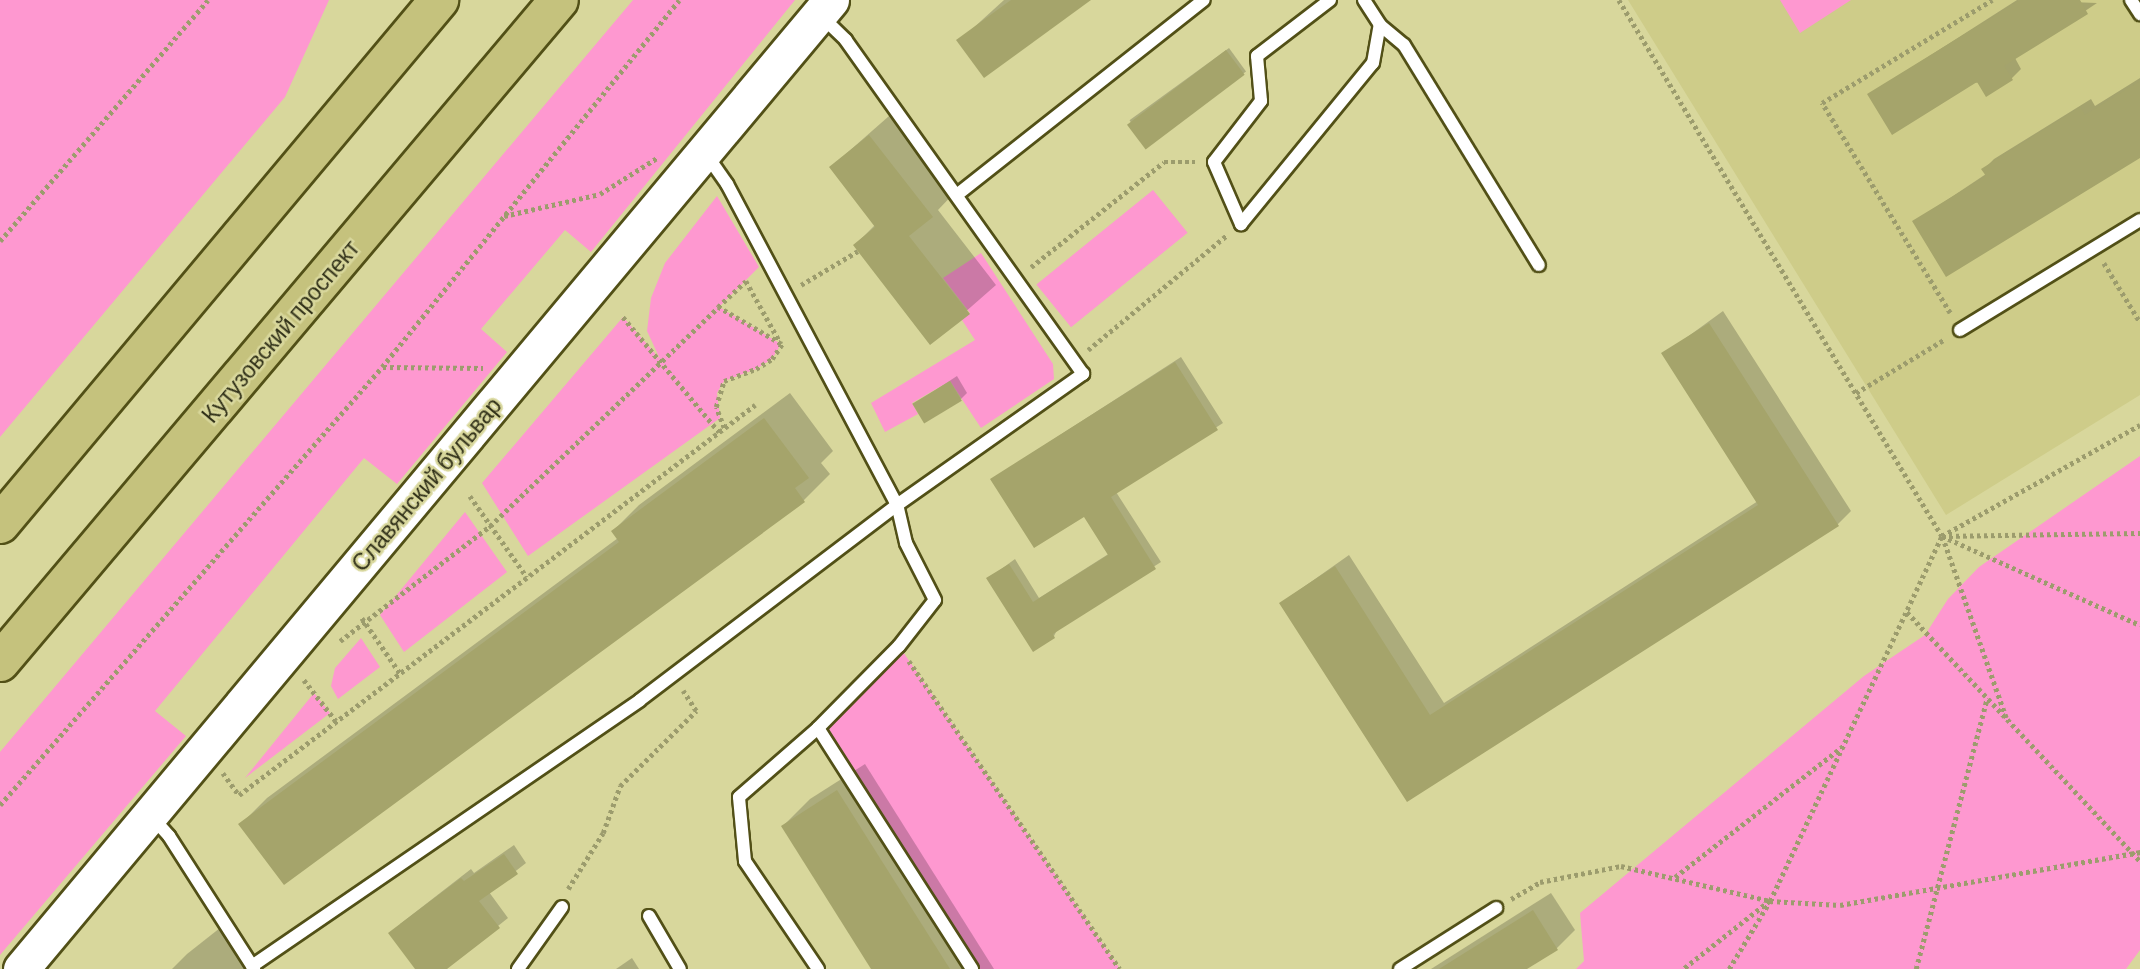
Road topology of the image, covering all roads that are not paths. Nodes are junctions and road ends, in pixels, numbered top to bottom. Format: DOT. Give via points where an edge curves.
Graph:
graph roads {
  1 [pos="439,0"];
  2 [pos="559,0"];
  3 [pos="1203,0"];
  4 [pos="1330,0"];
  5 [pos="1364,0"];
  6 [pos="2131,0"];
  7 [pos="825,7"];
  8 [pos="2140,14"];
  9 [pos="1380,25"];
  10 [pos="704,150"];
  11 [pos="958,194"];
  12 [pos="2140,220"];
  13 [pos="1539,265"];
  14 [pos="1960,330"];
  15 [pos="897,505"];
  16 [pos="0,524"];
  17 [pos="0,662"];
  18 [pos="818,728"];
  19 [pos="151,816"];
  20 [pos="562,907"];
  21 [pos="1496,908"];
  22 [pos="649,916"];
  23 [pos="253,968"];
  24 [pos="21,969"];
  25 [pos="518,969"];
  26 [pos="680,969"];
  27 [pos="818,969"];
  28 [pos="971,969"];
  29 [pos="1400,969"];
  1 -- 16 [label="main road"];
  2 -- 17 [label="main road, Кутузовский проспект"];
  3 -- 11 [label="lane"];
  4 -- 9 [label="lane" via="1257,56 1261,101 1214,162 1241,224 1373,63"];
  5 -- 9 [label="lane"];
  6 -- 8 [label="lane"];
  7 -- 10 [label="street, Славянский бульвар"];
  7 -- 11 [label="lane"];
  9 -- 13 [label="lane" via="1404,45"];
  10 -- 15 [label="lane" via="727,184"];
  10 -- 19 [label="street, Славянский бульвар"];
  11 -- 15 [label="lane" via="1083,374"];
  12 -- 14 [label="lane"];
  15 -- 18 [label="lane" via="906,543 935,600 899,646"];
  15 -- 23 [label="lane" via="672,676"];
  18 -- 27 [label="lane" via="739,797 745,860"];
  18 -- 28 [label="lane"];
  19 -- 23 [label="lane" via="169,836"];
  19 -- 24 [label="street, Славянский бульвар"];
  20 -- 25 [label="lane"];
  21 -- 29 [label="lane"];
  22 -- 26 [label="lane"];
}
